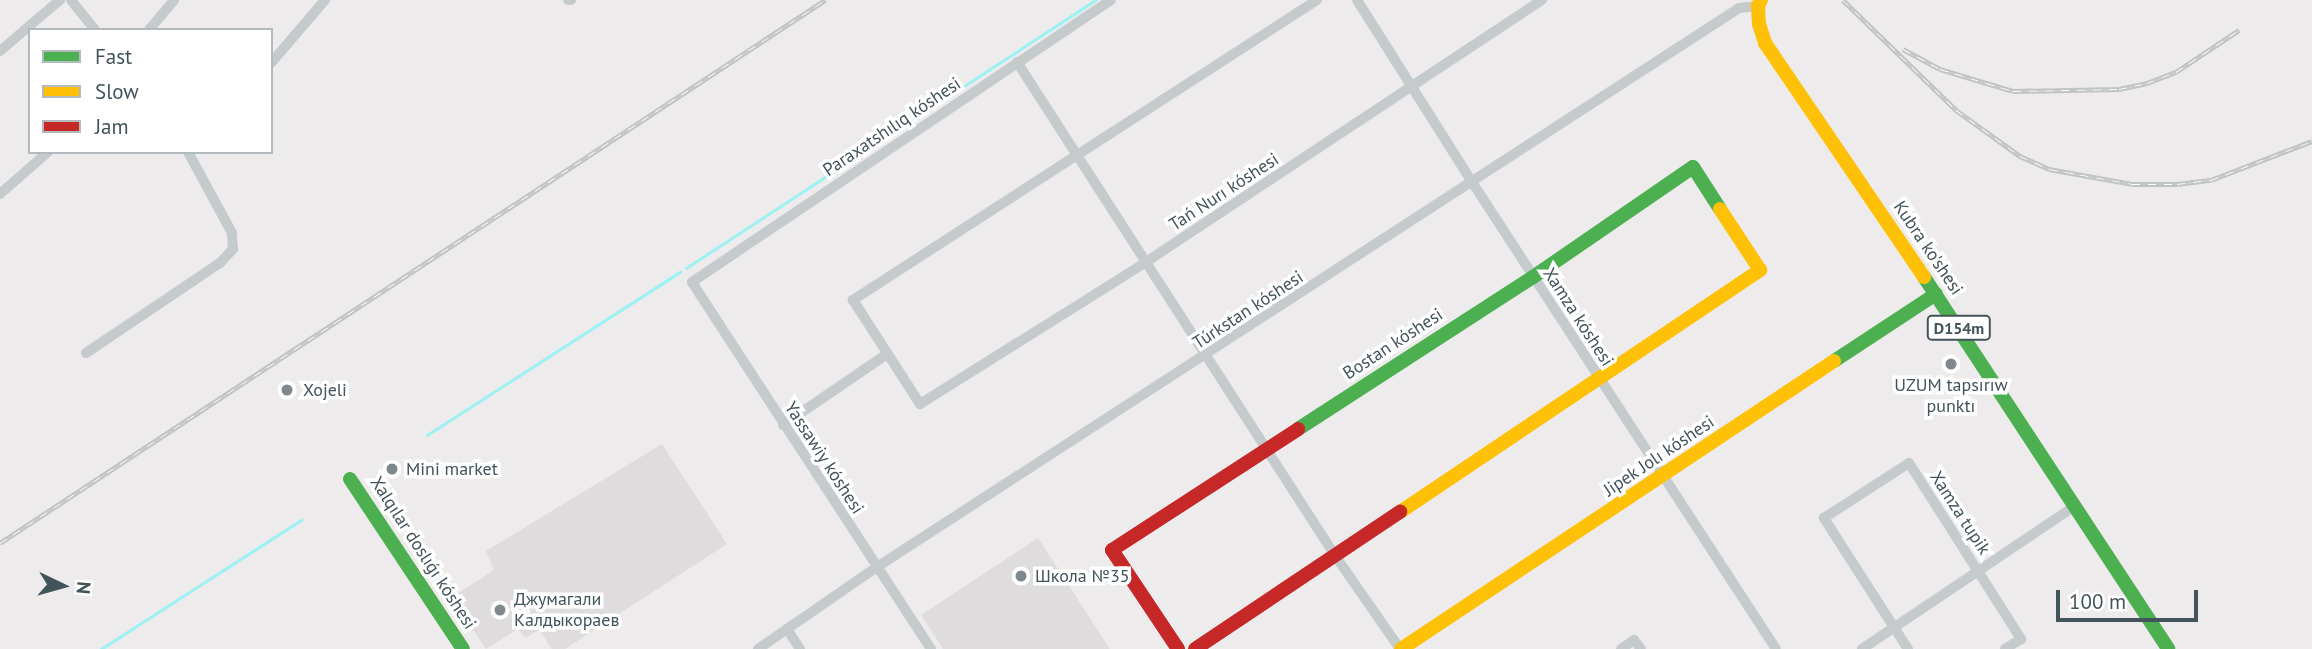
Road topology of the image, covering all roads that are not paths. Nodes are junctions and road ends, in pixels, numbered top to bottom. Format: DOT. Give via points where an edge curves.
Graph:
graph roads {
  1 [pos="60,0"];
  2 [pos="71,0"];
  3 [pos="174,0"];
  4 [pos="324,0"];
  5 [pos="1111,0"];
  6 [pos="1317,0"];
  7 [pos="1357,0"];
  8 [pos="1542,0"];
  9 [pos="1759,3"];
  10 [pos="1736,4"];
  11 [pos="93,28"];
  12 [pos="151,28"];
  13 [pos="0,51"];
  14 [pos="273,60"];
  15 [pos="1017,62"];
  16 [pos="1412,87"];
  17 [pos="46,154"];
  18 [pos="192,154"];
  19 [pos="1077,156"];
  20 [pos="1472,182"];
  21 [pos="0,194"];
  22 [pos="1146,262"];
  23 [pos="1533,276"];
  24 [pos="692,282"];
  25 [pos="1936,294"];
  26 [pos="86,353"];
  27 [pos="887,354"];
  28 [pos="1206,356"];
  29 [pos="1599,378"];
  30 [pos="783,425"];
  31 [pos="1266,449"];
  32 [pos="1664,477"];
  33 [pos="351,478"];
  34 [pos="2073,507"];
  35 [pos="1334,555"];
  36 [pos="877,567"];
  37 [pos="1978,571"];
  38 [pos="1894,627"];
  39 [pos="787,629"];
  40 [pos="1637,644"];
  41 [pos="463,649"];
  42 [pos="758,649"];
  43 [pos="800,649"];
  44 [pos="931,649"];
  45 [pos="1178,649"];
  46 [pos="1195,649"];
  47 [pos="1401,649"];
  48 [pos="1621,649"];
  49 [pos="1776,649"];
  50 [pos="1862,649"];
  51 [pos="1908,649"];
  52 [pos="2005,649"];
  53 [pos="2168,649"];
  1 -- 13 [label="street"];
  2 -- 11 [label="street"];
  3 -- 12 [label="street"];
  4 -- 14 [label="street"];
  5 -- 15 [label="street, Paraxatshılıq kóshesi"];
  6 -- 19 [label="street"];
  7 -- 16 [label="street, Xamza kóshesi"];
  8 -- 16 [label="street, Tań Nurı kóshesi"];
  9 -- 10 [label="street, Túrkstan kóshesi"];
  9 -- 25 [label="street, Kubra ko'shesi / D154m" via="1765,43"];
  10 -- 20 [label="street, Túrkstan kóshesi"];
  15 -- 19 [label="street"];
  15 -- 24 [label="street, Paraxatshılıq kóshesi"];
  16 -- 20 [label="street, Xamza kóshesi"];
  16 -- 22 [label="street, Tań Nurı kóshesi"];
  17 -- 21 [label="street"];
  18 -- 26 [label="street" via="232,233 233,249"];
  19 -- 22 [label="street"];
  19 -- 27 [label="street" via="853,300"];
  20 -- 23 [label="street, Xamza kóshesi"];
  20 -- 28 [label="street, Túrkstan kóshesi"];
  22 -- 27 [label="street, Tań Nurı kóshesi" via="920,404"];
  22 -- 28 [label="street"];
  23 -- 29 [label="street, Xamza kóshesi"];
  23 -- 29 [label="street, Bostan kóshesi" via="1693,167 1760,270"];
  23 -- 31 [label="street, Bostan kóshesi"];
  24 -- 30 [label="street, Yassawiy kóshesi"];
  25 -- 32 [label="street, Jipek Jolı kóshesi"];
  25 -- 34 [label="street, Kubra ko'shesi / D154m"];
  27 -- 30 [label="street"];
  28 -- 31 [label="street"];
  28 -- 36 [label="street, Túrkstan kóshesi"];
  29 -- 32 [label="street, Xamza kóshesi"];
  29 -- 35 [label="street"];
  30 -- 36 [label="street, Yassawiy kóshesi"];
  31 -- 35 [label="street"];
  31 -- 45 [label="street, Bostan kóshesi" via="1112,550"];
  32 -- 47 [label="street, Jipek Jolı kóshesi"];
  32 -- 49 [label="street, Xamza kóshesi"];
  33 -- 41 [label="street, Xalqılar doslıǵı kóshesi"];
  34 -- 37 [label="street"];
  34 -- 53 [label="street, Kubra ko'shesi / D154m"];
  35 -- 46 [label="street"];
  35 -- 47 [label="street"];
  36 -- 39 [label="street, Túrkstan kóshesi"];
  36 -- 44 [label="street, Yassawiy kóshesi"];
  37 -- 38 [label="street"];
  37 -- 38 [label="street, Xamza tupik" via="1909,463 1824,518"];
  37 -- 52 [label="street, Xamza tupik" via="2021,639"];
  38 -- 50 [label="street"];
  38 -- 51 [label="street, Xamza tupik"];
  39 -- 42 [label="street, Túrkstan kóshesi"];
  39 -- 43 [label="street"];
  40 -- 48 [label="street"];
}
